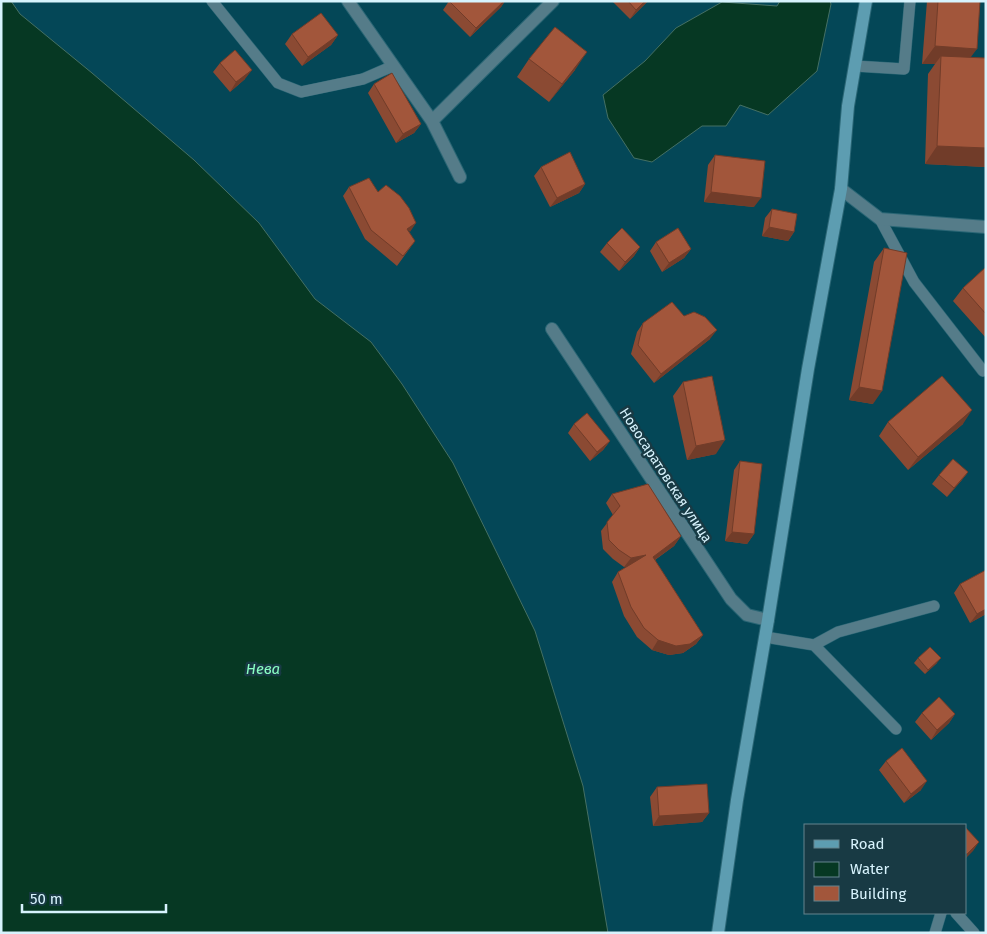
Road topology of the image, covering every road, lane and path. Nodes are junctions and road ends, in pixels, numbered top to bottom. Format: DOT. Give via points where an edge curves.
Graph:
graph roads {
  1 [pos="212,1"];
  2 [pos="348,1"];
  3 [pos="553,1"];
  4 [pos="866,1"];
  5 [pos="910,1"];
  6 [pos="393,66"];
  7 [pos="855,66"];
  8 [pos="432,121"];
  9 [pos="460,177"];
  10 [pos="840,189"];
  11 [pos="880,219"];
  12 [pos="986,227"];
  13 [pos="552,330"];
  14 [pos="983,371"];
  15 [pos="934,606"];
  16 [pos="768,620"];
  17 [pos="765,637"];
  18 [pos="814,646"];
  19 [pos="896,730"];
  20 [pos="941,914"];
  21 [pos="957,914"];
  22 [pos="718,933"];
  23 [pos="935,933"];
  24 [pos="974,933"];
  1 -- 6 [label="lane" via="278,83 300,92 363,79"];
  2 -- 6 [label="street"];
  3 -- 8 [label="street"];
  4 -- 7 [label="main road"];
  5 -- 7 [label="lane" via="904,69"];
  6 -- 8 [label="street"];
  7 -- 10 [label="main road"];
  8 -- 9 [label="street"];
  10 -- 11 [label="street"];
  10 -- 16 [label="main road"];
  11 -- 12 [label="street"];
  11 -- 14 [label="lane" via="914,282"];
  13 -- 16 [label="street, Новосаратовская улица" via="731,599 747,615"];
  15 -- 18 [label="lane" via="838,632"];
  16 -- 17 [label="main road"];
  17 -- 18 [label="lane"];
  17 -- 22 [label="main road"];
  18 -- 19 [label="lane"];
  20 -- 23 [label="lane"];
  21 -- 24 [label="lane"];
}
